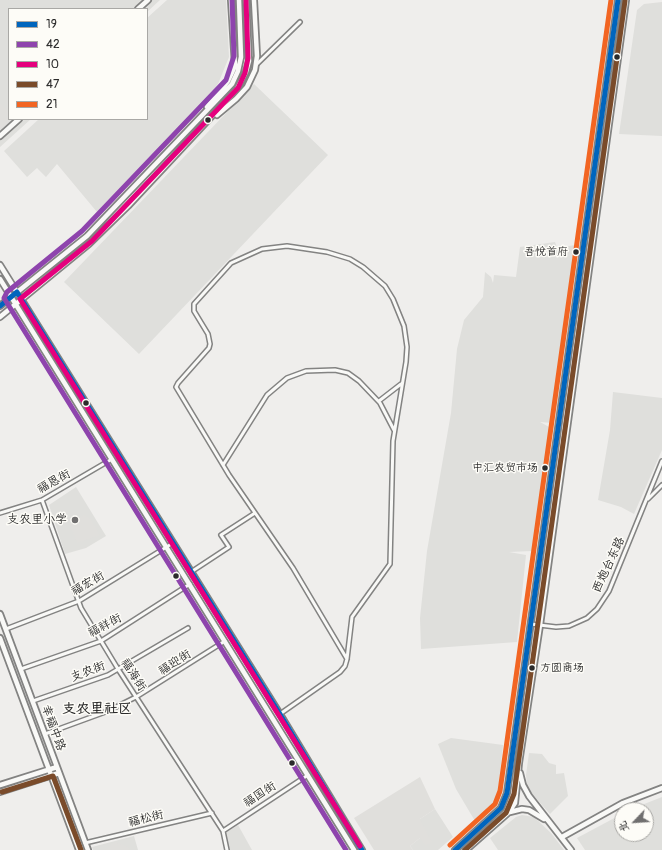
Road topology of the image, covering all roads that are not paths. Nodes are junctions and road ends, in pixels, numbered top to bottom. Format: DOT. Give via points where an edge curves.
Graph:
graph roads {
  1 [pos="148,0"];
  2 [pos="231,0"];
  3 [pos="239,0"];
  4 [pos="246,0"];
  5 [pos="254,0"];
  6 [pos="618,0"];
  7 [pos="626,0"];
  8 [pos="139,8"];
  9 [pos="300,22"];
  10 [pos="256,65"];
  11 [pos="203,115"];
  12 [pos="18,120"];
  13 [pos="208,122"];
  14 [pos="0,136"];
  15 [pos="0,265"];
  16 [pos="0,279"];
  17 [pos="18,292"];
  18 [pos="12,297"];
  19 [pos="22,299"];
  20 [pos="16,304"];
  21 [pos="0,306"];
  22 [pos="0,317"];
  23 [pos="401,384"];
  24 [pos="379,401"];
  25 [pos="394,430"];
  26 [pos="112,460"];
  27 [pos="662,461"];
  28 [pos="223,465"];
  29 [pos="662,485"];
  30 [pos="647,499"];
  31 [pos="42,500"];
  32 [pos="0,513"];
  33 [pos="255,513"];
  34 [pos="173,543"];
  35 [pos="167,547"];
  36 [pos="191,572"];
  37 [pos="190,584"];
  38 [pos="79,601"];
  39 [pos="0,614"];
  40 [pos="531,624"];
  41 [pos="540,626"];
  42 [pos="188,628"];
  43 [pos="6,629"];
  44 [pos="0,638"];
  45 [pos="101,641"];
  46 [pos="225,641"];
  47 [pos="347,659"];
  48 [pos="21,669"];
  49 [pos="118,669"];
  50 [pos="136,697"];
  51 [pos="33,701"];
  52 [pos="280,714"];
  53 [pos="44,734"];
  54 [pos="519,763"];
  55 [pos="57,767"];
  56 [pos="49,769"];
  57 [pos="59,773"];
  58 [pos="308,775"];
  59 [pos="51,776"];
  60 [pos="0,785"];
  61 [pos="662,788"];
  62 [pos="0,792"];
  63 [pos="509,812"];
  64 [pos="212,813"];
  65 [pos="548,822"];
  66 [pos="223,831"];
  67 [pos="562,837"];
  68 [pos="85,843"];
  69 [pos="79,850"];
  70 [pos="88,850"];
  71 [pos="227,850"];
  72 [pos="354,850"];
  73 [pos="362,850"];
  74 [pos="455,850"];
  75 [pos="466,850"];
  76 [pos="571,850"];
  1 -- 8 [label="main road"];
  2 -- 11 [label="main road" via="235,66 228,81"];
  3 -- 11 [label="main road" via="241,57 238,71 232,84"];
  4 -- 13 [label="main road" via="249,52 246,72 237,89"];
  5 -- 10 [label="main road" via="258,56"];
  6 -- 40 [label="main road"];
  7 -- 41 [label="main road"];
  9 -- 10 [label="street"];
  10 -- 13 [label="main road" via="247,87"];
  11 -- 17 [label="main road" via="86,236"];
  12 -- 14 [label="main road"];
  13 -- 19 [label="main road" via="89,244"];
  15 -- 17 [label="main road"];
  16 -- 18 [label="main road"];
  17 -- 18 [label="main road"];
  17 -- 19 [label="main road"];
  18 -- 20 [label="main road"];
  18 -- 21 [label="main road"];
  19 -- 20 [label="main road"];
  19 -- 34 [label="main road"];
  20 -- 22 [label="main road"];
  20 -- 26 [label="main road"];
  23 -- 24 [label="street"];
  23 -- 25 [label="street"];
  23 -- 28 [label="street" via="406,362 404,326 394,299 364,267 339,255 302,248 262,248 244,256 231,263 194,304 194,311 208,334 210,344 176,387"];
  24 -- 25 [label="street"];
  24 -- 28 [label="street" via="348,373 320,369 298,373 281,382 267,395"];
  25 -- 47 [label="street" via="391,560 387,570 352,617"];
  26 -- 31 [label="street, 福恩街"];
  26 -- 35 [label="main road"];
  27 -- 30 [label="street, 西炮台东路"];
  28 -- 33 [label="street"];
  29 -- 30 [label="street"];
  30 -- 41 [label="street, 西炮台东路" via="609,591 597,609 587,618 569,626"];
  31 -- 32 [label="street, 福恩街"];
  31 -- 38 [label="street, 福海街"];
  33 -- 36 [label="street" via="221,535 229,547"];
  33 -- 47 [label="street" via="293,568"];
  34 -- 35 [label="street, 福宏街"];
  34 -- 36 [label="main road"];
  35 -- 37 [label="main road"];
  35 -- 38 [label="street, 福宏街"];
  36 -- 52 [label="main road"];
  37 -- 45 [label="street, 福祥街"];
  37 -- 46 [label="main road"];
  38 -- 43 [label="street, 福宏街"];
  38 -- 45 [label="street, 福海街"];
  39 -- 43 [label="main road, 幸福中路"];
  40 -- 41 [label="street, 西炮台东路"];
  40 -- 74 [label="main road" via="506,798 502,808"];
  41 -- 54 [label="main road"];
  42 -- 49 [label="street, 支农街"];
  43 -- 48 [label="main road, 幸福中路"];
  44 -- 56 [label="main road, 幸福中路"];
  45 -- 48 [label="street, 福祥街"];
  45 -- 49 [label="street, 福海街"];
  46 -- 50 [label="street, 福迎街"];
  46 -- 58 [label="main road"];
  47 -- 52 [label="street" via="340,672"];
  48 -- 51 [label="main road, 幸福中路"];
  49 -- 50 [label="street, 福海街"];
  49 -- 51 [label="street, 支农街" via="100,678"];
  50 -- 53 [label="street, 福迎街" via="108,711"];
  50 -- 64 [label="street, 福海街"];
  51 -- 53 [label="main road, 幸福中路"];
  52 -- 73 [label="main road"];
  53 -- 55 [label="main road, 幸福中路"];
  54 -- 63 [label="main road" via="515,803"];
  54 -- 65 [label="main road" via="525,790"];
  55 -- 56 [label="main road"];
  55 -- 57 [label="main road, 幸福中路"];
  56 -- 59 [label="main road, 幸福中路"];
  56 -- 60 [label="main road"];
  57 -- 59 [label="main road"];
  57 -- 68 [label="main road, 幸福中路"];
  58 -- 66 [label="street, 福国街"];
  58 -- 72 [label="main road"];
  59 -- 62 [label="main road"];
  59 -- 69 [label="main road, 幸福中路"];
  61 -- 67 [label="main road" via="623,804"];
  63 -- 65 [label="main road" via="529,810"];
  63 -- 75 [label="main road"];
  64 -- 66 [label="street, 福海街"];
  64 -- 68 [label="street, 福松街"];
  65 -- 67 [label="main road"];
  66 -- 71 [label="street, 福海街"];
  67 -- 76 [label="main road"];
  68 -- 70 [label="main road, 幸福中路"];
}
